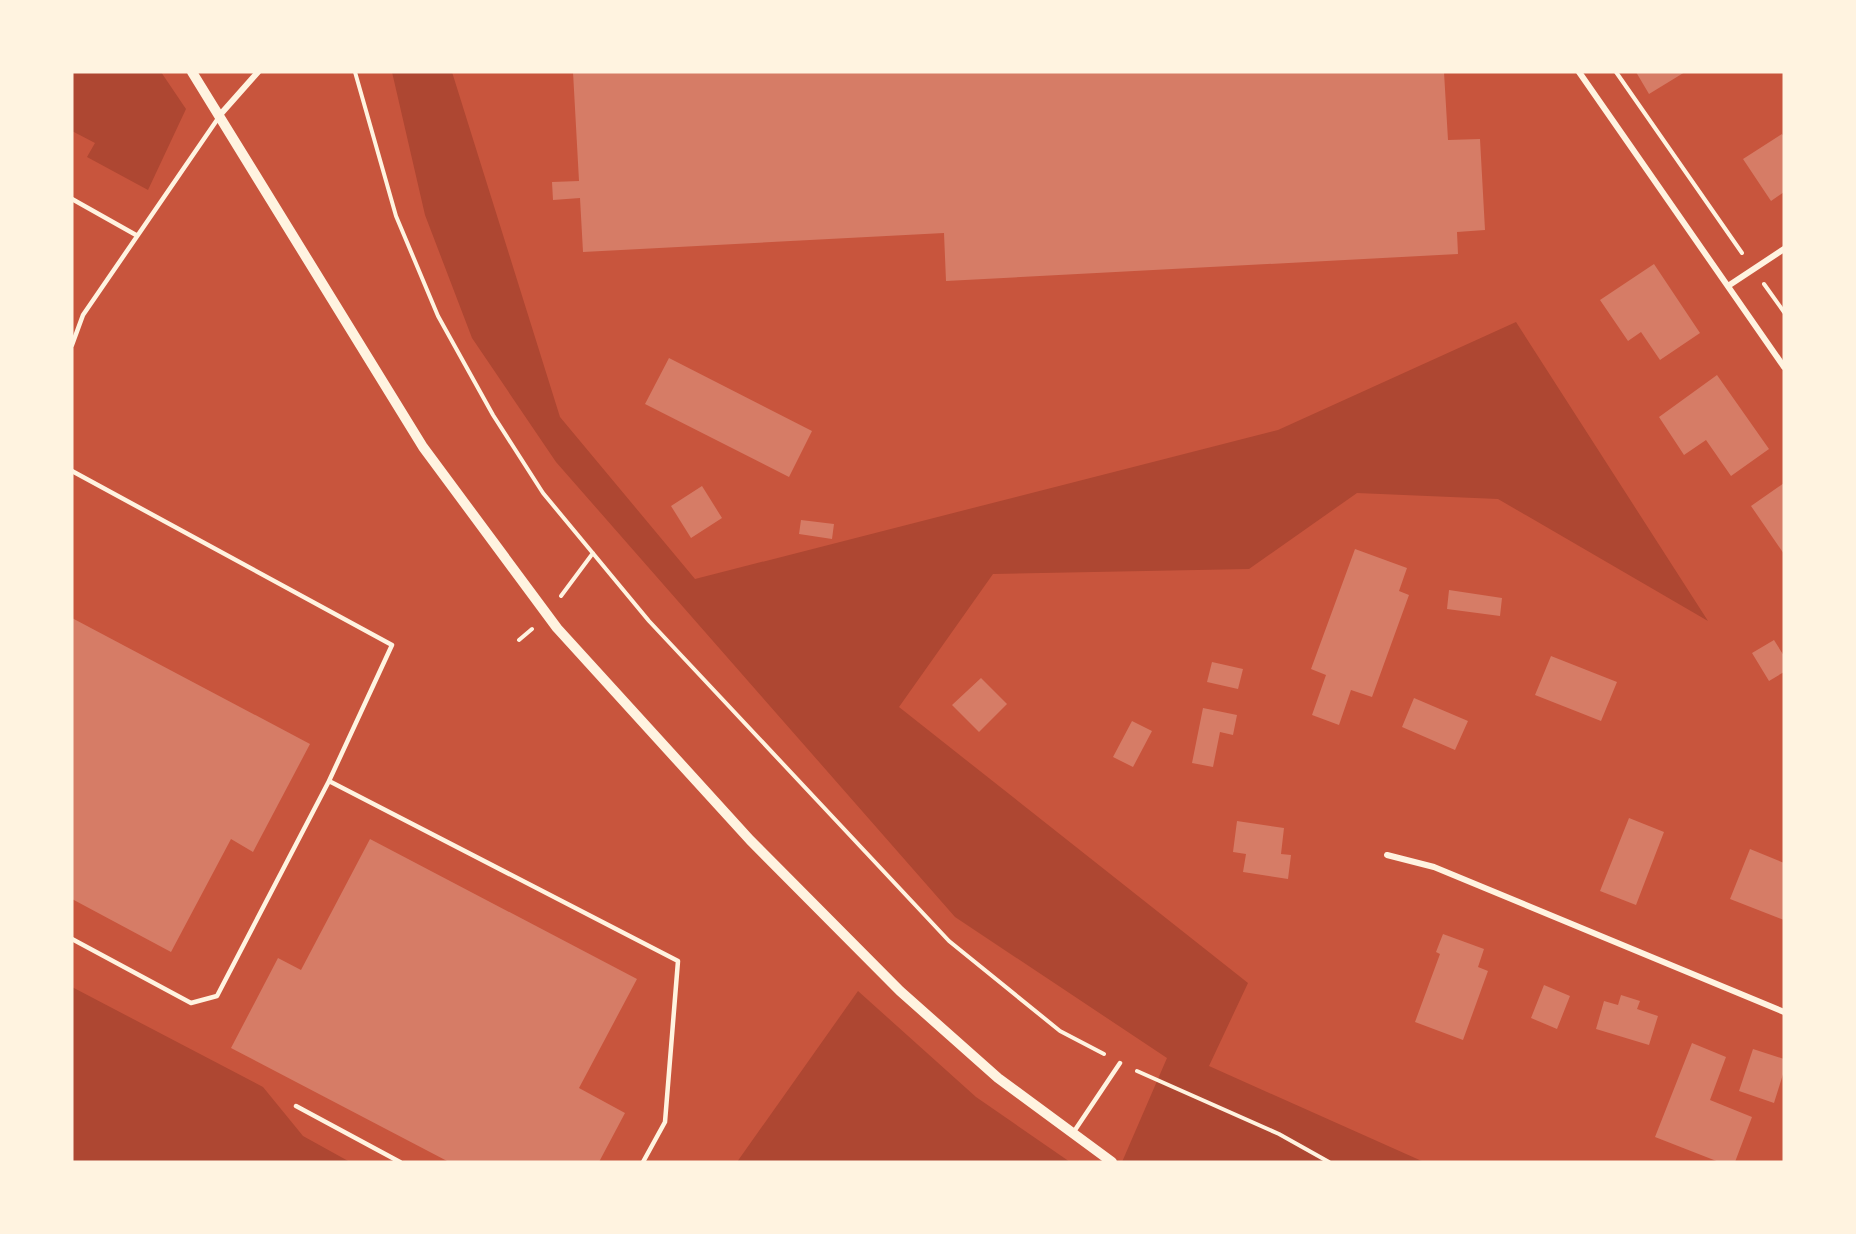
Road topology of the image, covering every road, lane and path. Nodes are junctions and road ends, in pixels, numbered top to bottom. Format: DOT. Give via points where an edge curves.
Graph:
graph roads {
  1 [pos="192,72"];
  2 [pos="258,72"];
  3 [pos="355,72"];
  4 [pos="1579,72"];
  5 [pos="1616,72"];
  6 [pos="219,117"];
  7 [pos="72,200"];
  8 [pos="136,235"];
  9 [pos="1784,249"];
  10 [pos="1753,268"];
  11 [pos="1728,286"];
  12 [pos="1784,312"];
  13 [pos="72,345"];
  14 [pos="1784,367"];
  15 [pos="72,471"];
  16 [pos="594,553"];
  17 [pos="560,598"];
  18 [pos="532,628"];
  19 [pos="519,640"];
  20 [pos="328,781"];
  21 [pos="1388,855"];
  22 [pos="72,939"];
  23 [pos="1784,1012"];
  24 [pos="1119,1063"];
  25 [pos="296,1106"];
  26 [pos="1073,1133"];
  27 [pos="400,1162"];
  28 [pos="643,1162"];
  29 [pos="1112,1162"];
  30 [pos="1329,1162"];
  1 -- 6 [label="street"];
  2 -- 6 [label="street"];
  3 -- 16 [label="path" via="396,216 438,316 493,415 543,493"];
  4 -- 11 [label="street"];
  5 -- 10 [label="path"];
  6 -- 8 [label="lane"];
  6 -- 26 [label="street" via="423,447 557,628 750,840 900,991 998,1078"];
  7 -- 8 [label="lane"];
  8 -- 13 [label="lane" via="83,315"];
  9 -- 10 [label="street"];
  10 -- 11 [label="street"];
  10 -- 12 [label="path"];
  11 -- 14 [label="street"];
  15 -- 20 [label="lane" via="392,645"];
  16 -- 17 [label="path"];
  16 -- 24 [label="path" via="649,621 949,941 1060,1031"];
  18 -- 19 [label="path"];
  20 -- 22 [label="lane" via="217,996 190,1003"];
  20 -- 28 [label="lane" via="678,961 665,1122"];
  21 -- 23 [label="street" via="1434,867"];
  24 -- 26 [label="lane"];
  24 -- 30 [label="path" via="1279,1134"];
  25 -- 27 [label="lane"];
  26 -- 29 [label="street"];
}
